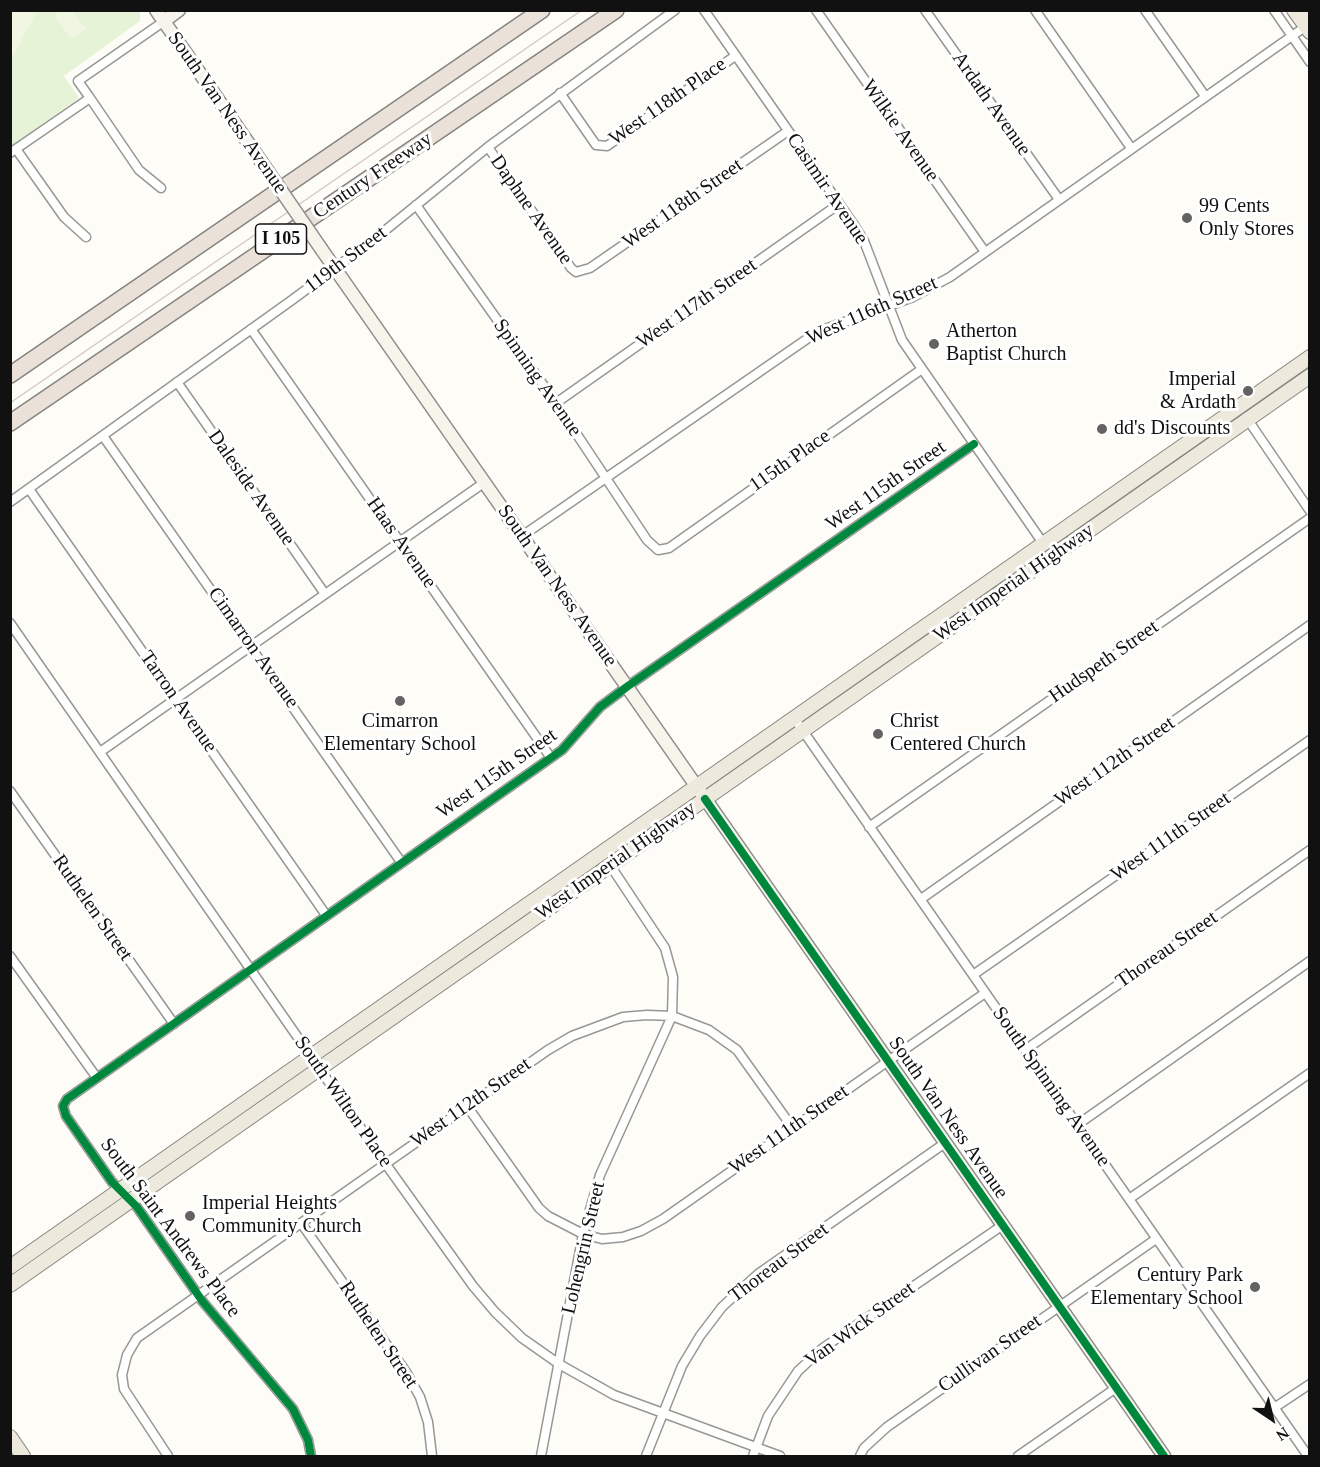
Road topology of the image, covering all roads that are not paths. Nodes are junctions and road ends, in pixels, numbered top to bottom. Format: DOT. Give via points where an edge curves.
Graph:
graph roads {
  1 [pos="156,10"];
  2 [pos="179,10"];
  3 [pos="529,10"];
  4 [pos="542,10"];
  5 [pos="616,10"];
  6 [pos="675,10"];
  7 [pos="704,10"];
  8 [pos="816,10"];
  9 [pos="925,10"];
  10 [pos="1035,10"];
  11 [pos="1145,10"];
  12 [pos="1274,10"];
  13 [pos="1294,10"];
  14 [pos="163,22"];
  15 [pos="1308,27"];
  16 [pos="1292,36"];
  17 [pos="735,56"];
  18 [pos="476,58"];
  19 [pos="1310,62"];
  20 [pos="560,93"];
  21 [pos="1205,96"];
  22 [pos="90,98"];
  23 [pos="788,131"];
  24 [pos="488,147"];
  25 [pos="1131,148"];
  26 [pos="13,151"];
  27 [pos="161,188"];
  28 [pos="1058,198"];
  29 [pos="839,204"];
  30 [pos="416,205"];
  31 [pos="86,237"];
  32 [pos="985,252"];
  33 [pos="335,268"];
  34 [pos="576,272"];
  35 [pos="888,305"];
  36 [pos="252,329"];
  37 [pos="1310,357"];
  38 [pos="922,369"];
  39 [pos="10,375"];
  40 [pos="1310,376"];
  41 [pos="177,382"];
  42 [pos="556,403"];
  43 [pos="1240,406"];
  44 [pos="1247,419"];
  45 [pos="10,423"];
  46 [pos="104,436"];
  47 [pos="974,444"];
  48 [pos="606,477"];
  49 [pos="485,482"];
  50 [pos="29,489"];
  51 [pos="10,502"];
  52 [pos="1310,511"];
  53 [pos="1310,518"];
  54 [pos="522,536"];
  55 [pos="400,542"];
  56 [pos="1043,543"];
  57 [pos="658,550"];
  58 [pos="1052,556"];
  59 [pos="325,594"];
  60 [pos="10,623"];
  61 [pos="1310,625"];
  62 [pos="250,646"];
  63 [pos="628,686"];
  64 [pos="175,698"];
  65 [pos="794,718"];
  66 [pos="802,731"];
  67 [pos="1310,740"];
  68 [pos="99,752"];
  69 [pos="550,758"];
  70 [pos="698,786"];
  71 [pos="10,791"];
  72 [pos="705,799"];
  73 [pos="869,827"];
  74 [pos="1310,850"];
  75 [pos="401,862"];
  76 [pos="610,865"];
  77 [pos="921,899"];
  78 [pos="326,915"];
  79 [pos="10,956"];
  80 [pos="1310,961"];
  81 [pos="251,970"];
  82 [pos="973,975"];
  83 [pos="985,993"];
  84 [pos="672,1016"];
  85 [pos="174,1024"];
  86 [pos="1025,1050"];
  87 [pos="312,1057"];
  88 [pos="888,1060"];
  89 [pos="320,1069"];
  90 [pos="1310,1073"];
  91 [pos="97,1078"];
  92 [pos="63,1106"];
  93 [pos="467,1106"];
  94 [pos="1077,1125"];
  95 [pos="792,1127"];
  96 [pos="945,1143"];
  97 [pos="385,1163"];
  98 [pos="120,1192"];
  99 [pos="1129,1199"];
  100 [pos="132,1202"];
  101 [pos="301,1223"];
  102 [pos="1003,1225"];
  103 [pos="583,1234"];
  104 [pos="1156,1239"];
  105 [pos="10,1267"];
  106 [pos="10,1286"];
  107 [pos="198,1294"];
  108 [pos="1059,1305"];
  109 [pos="559,1364"];
  110 [pos="1310,1384"];
  111 [pos="1116,1388"];
  112 [pos="1274,1408"];
  113 [pos="661,1415"];
  114 [pos="10,1437"];
  115 [pos="755,1452"];
  116 [pos="22,1456"];
  117 [pos="168,1456"];
  118 [pos="311,1456"];
  119 [pos="432,1456"];
  120 [pos="541,1456"];
  121 [pos="646,1456"];
  122 [pos="780,1456"];
  123 [pos="860,1456"];
  124 [pos="1018,1456"];
  125 [pos="1164,1456"];
  126 [pos="1308,1456"];
  1 -- 14 [label="main road, South Van Ness Avenue"];
  2 -- 14 [label="main road"];
  3 -- 18 [label="highway"];
  4 -- 18 [label="highway, Century Freeway / I 105"];
  5 -- 45 [label="highway, Century Freeway / I 105"];
  6 -- 20 [label="street, 119th Street"];
  7 -- 17 [label="street, Casimir Avenue"];
  8 -- 32 [label="street, Wilkie Avenue"];
  9 -- 28 [label="street, Ardath Avenue"];
  10 -- 25 [label="street"];
  11 -- 21 [label="street"];
  12 -- 16 [label="street"];
  13 -- 15 [label="main road"];
  14 -- 22 [label="street" via="78,81"];
  14 -- 33 [label="main road, South Van Ness Avenue, bridge"];
  15 -- 16 [label="street, West 116th Street"];
  16 -- 19 [label="street"];
  16 -- 21 [label="street, West 116th Street"];
  17 -- 20 [label="street, West 118th Place" via="614,142 601,147"];
  17 -- 23 [label="street, Casimir Avenue"];
  18 -- 39 [label="highway, Century Freeway / I 105"];
  20 -- 24 [label="street, 119th Street"];
  21 -- 25 [label="street, West 116th Street"];
  22 -- 26 [label="street"];
  22 -- 27 [label="street" via="140,170"];
  23 -- 29 [label="street, Casimir Avenue"];
  23 -- 34 [label="street, West 118th Street" via="590,268"];
  24 -- 30 [label="street, 119th Street"];
  24 -- 34 [label="street, Daphne Avenue"];
  25 -- 28 [label="street, West 116th Street"];
  26 -- 31 [label="street" via="64,217"];
  28 -- 32 [label="street, West 116th Street"];
  29 -- 35 [label="street, Casimir Avenue" via="864,241"];
  29 -- 42 [label="street, West 117th Street"];
  30 -- 33 [label="street, 119th Street"];
  30 -- 42 [label="street, Spinning Avenue"];
  32 -- 35 [label="street, West 116th Street" via="932,287"];
  33 -- 36 [label="street, 119th Street"];
  33 -- 49 [label="main road, South Van Ness Avenue"];
  35 -- 38 [label="street, Casimir Avenue" via="895,327"];
  35 -- 48 [label="street, West 116th Street" via="817,332"];
  36 -- 41 [label="street, 119th Street"];
  36 -- 55 [label="street, Haas Avenue"];
  37 -- 43 [label="main road, West Imperial Highway"];
  38 -- 47 [label="street, Casimir Avenue"];
  38 -- 57 [label="street, 115th Place" via="669,548"];
  40 -- 44 [label="main road, West Imperial Highway"];
  41 -- 46 [label="street, 119th Street"];
  41 -- 59 [label="street, Daleside Avenue"];
  42 -- 48 [label="street, Spinning Avenue"];
  43 -- 44 [label="street"];
  43 -- 56 [label="main road, West Imperial Highway"];
  44 -- 52 [label="street"];
  44 -- 58 [label="main road, West Imperial Highway"];
  46 -- 50 [label="street, 119th Street"];
  46 -- 62 [label="street, Cimarron Avenue"];
  47 -- 56 [label="street, Casimir Avenue"];
  47 -- 63 [label="street, West 115th Street"];
  48 -- 54 [label="street, West 116th Street"];
  48 -- 57 [label="street, Spinning Avenue" via="647,540"];
  49 -- 54 [label="main road, South Van Ness Avenue"];
  49 -- 55 [label="street"];
  50 -- 51 [label="street, 119th Street"];
  50 -- 64 [label="street, Tarron Avenue"];
  53 -- 73 [label="street, Hudspeth Street"];
  54 -- 63 [label="main road, South Van Ness Avenue"];
  55 -- 59 [label="street"];
  55 -- 69 [label="street, Haas Avenue"];
  56 -- 58 [label="street, Casimir Avenue"];
  56 -- 65 [label="main road, West Imperial Highway"];
  58 -- 66 [label="main road, West Imperial Highway"];
  59 -- 62 [label="street"];
  60 -- 68 [label="street, South Wilton Place"];
  61 -- 77 [label="street, West 112th Street"];
  62 -- 64 [label="street"];
  62 -- 75 [label="street, Cimarron Avenue"];
  63 -- 69 [label="street, West 115th Street" via="600,707 571,742"];
  63 -- 70 [label="main road, South Van Ness Avenue"];
  64 -- 68 [label="street"];
  64 -- 78 [label="street, Tarron Avenue"];
  65 -- 66 [label="street, South Spinning Avenue"];
  65 -- 70 [label="main road, West Imperial Highway"];
  66 -- 72 [label="main road, West Imperial Highway"];
  66 -- 73 [label="street, South Spinning Avenue"];
  67 -- 82 [label="street, West 111th Street"];
  68 -- 81 [label="street, South Wilton Place"];
  69 -- 75 [label="street, West 115th Street"];
  70 -- 72 [label="main road, South Van Ness Avenue"];
  70 -- 87 [label="main road, West Imperial Highway"];
  71 -- 85 [label="street, Ruthelen Street"];
  72 -- 76 [label="main road, West Imperial Highway"];
  72 -- 88 [label="main road, South Van Ness Avenue"];
  73 -- 77 [label="street, South Spinning Avenue"];
  74 -- 86 [label="street, Thoreau Street"];
  75 -- 78 [label="street, West 115th Street"];
  76 -- 84 [label="street" via="665,948 673,977"];
  76 -- 89 [label="main road, West Imperial Highway"];
  77 -- 82 [label="street, South Spinning Avenue"];
  78 -- 81 [label="street, West 115th Street"];
  79 -- 91 [label="street"];
  80 -- 94 [label="street"];
  81 -- 85 [label="street, West 115th Street"];
  81 -- 87 [label="street, South Wilton Place"];
  82 -- 83 [label="street, South Spinning Avenue"];
  83 -- 86 [label="street, South Spinning Avenue"];
  83 -- 88 [label="street, West 111th Street"];
  84 -- 93 [label="street, West 112th Street" via="623,1017 572,1036"];
  84 -- 95 [label="street" via="709,1030 737,1050"];
  84 -- 103 [label="street, Lohengrin Street" via="600,1175"];
  85 -- 91 [label="street, West 115th Street"];
  86 -- 94 [label="street, South Spinning Avenue"];
  87 -- 89 [label="street, South Wilton Place"];
  87 -- 98 [label="main road, West Imperial Highway"];
  88 -- 95 [label="street, West 111th Street"];
  88 -- 96 [label="main road, South Van Ness Avenue"];
  89 -- 97 [label="street, South Wilton Place"];
  89 -- 100 [label="main road, West Imperial Highway"];
  90 -- 99 [label="street"];
  91 -- 92 [label="street, West 115th Street"];
  92 -- 98 [label="street, South Saint Andrews Place" via="66,1116"];
  93 -- 97 [label="street, West 112th Street"];
  93 -- 103 [label="street, West 111th Street" via="539,1208 566,1228"];
  94 -- 99 [label="street, South Spinning Avenue"];
  95 -- 103 [label="street, West 111th Street" via="641,1231 602,1239"];
  96 -- 102 [label="main road, South Van Ness Avenue"];
  96 -- 113 [label="street, Thoreau Street" via="740,1290 700,1336"];
  97 -- 101 [label="street, West 112th Street"];
  97 -- 109 [label="street, South Wilton Place" via="495,1312 522,1338"];
  98 -- 100 [label="street, South Saint Andrews Place"];
  98 -- 105 [label="main road, West Imperial Highway"];
  99 -- 104 [label="street, South Spinning Avenue"];
  100 -- 106 [label="main road, West Imperial Highway"];
  100 -- 107 [label="street, South Saint Andrews Place"];
  101 -- 107 [label="street, West 112th Street"];
  101 -- 119 [label="street, Ruthelen Street" via="415,1389 428,1422"];
  102 -- 108 [label="main road, South Van Ness Avenue"];
  102 -- 115 [label="street, Van Wick Street" via="824,1348 798,1371 768,1416"];
  103 -- 109 [label="street, Lohengrin Street"];
  104 -- 108 [label="street, Cullivan Street"];
  104 -- 112 [label="street, South Spinning Avenue"];
  107 -- 117 [label="street, West 112th Street" via="137,1338 122,1375 131,1402"];
  107 -- 118 [label="street, South Saint Andrews Place" via="293,1409"];
  108 -- 111 [label="main road, South Van Ness Avenue"];
  108 -- 123 [label="street, Cullivan Street" via="887,1427"];
  109 -- 113 [label="street, South Wilton Place" via="614,1395"];
  109 -- 120 [label="street, Lohengrin Street"];
  110 -- 112 [label="street"];
  111 -- 124 [label="street"];
  111 -- 125 [label="main road, South Van Ness Avenue"];
  112 -- 126 [label="street, South Spinning Avenue"];
  113 -- 115 [label="street, South Wilton Place"];
  113 -- 121 [label="street, Thoreau Street"];
  114 -- 116 [label="main road"];
  115 -- 122 [label="street, South Wilton Place"];
}
